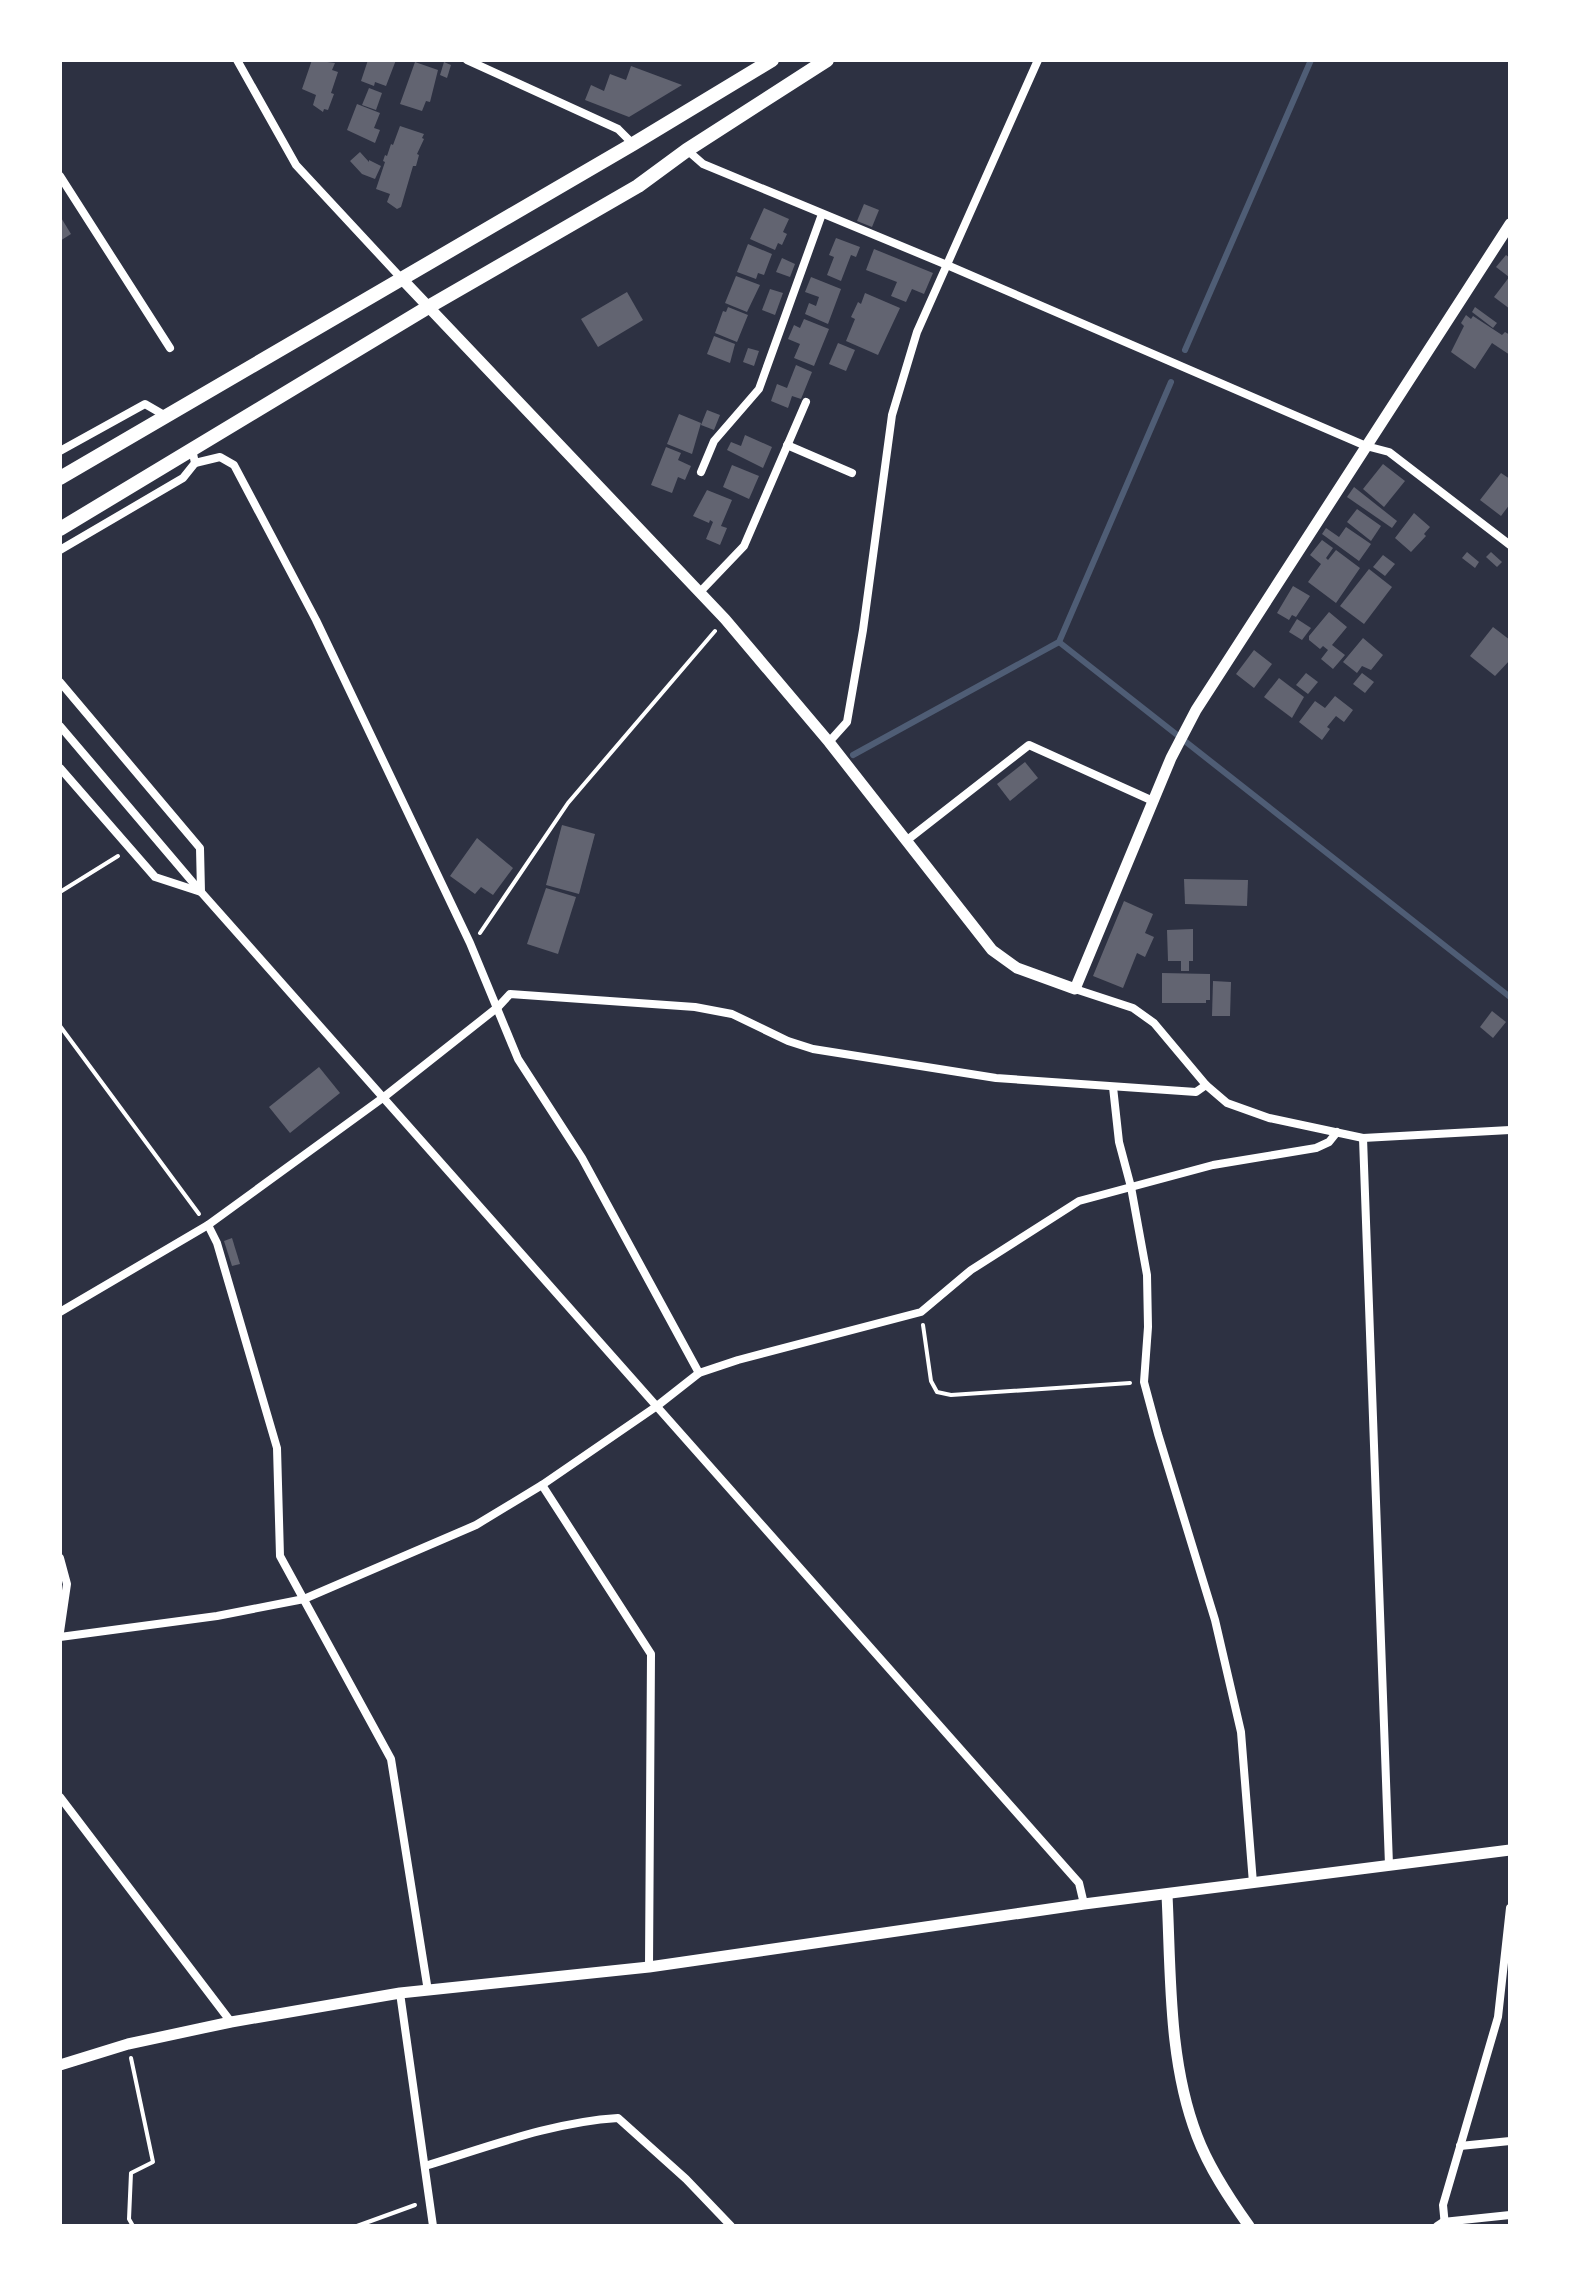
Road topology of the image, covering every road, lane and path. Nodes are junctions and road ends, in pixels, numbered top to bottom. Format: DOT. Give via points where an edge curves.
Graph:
graph roads {
  1 [pos="237,60"];
  2 [pos="467,60"];
  3 [pos="772,60"];
  4 [pos="827,60"];
  5 [pos="1038,60"];
  6 [pos="633,144"];
  7 [pos="687,150"];
  8 [pos="60,176"];
  9 [pos="822,214"];
  10 [pos="1510,224"];
  11 [pos="947,265"];
  12 [pos="401,278"];
  13 [pos="430,306"];
  14 [pos="170,348"];
  15 [pos="806,402"];
  16 [pos="164,415"];
  17 [pos="787,445"];
  18 [pos="1366,446"];
  19 [pos="60,451"];
  20 [pos="194,456"];
  21 [pos="701,472"];
  22 [pos="852,473"];
  23 [pos="60,478"];
  24 [pos="60,529"];
  25 [pos="1510,545"];
  26 [pos="60,550"];
  27 [pos="700,592"];
  28 [pos="725,619"];
  29 [pos="60,682"];
  30 [pos="60,726"];
  31 [pos="829,742"];
  32 [pos="60,768"];
  33 [pos="1153,801"];
  34 [pos="906,841"];
  35 [pos="130,849"];
  36 [pos="60,892"];
  37 [pos="201,892"];
  38 [pos="470,943"];
  39 [pos="1075,989"];
  40 [pos="498,1007"];
  41 [pos="60,1026"];
  42 [pos="1206,1085"];
  43 [pos="1113,1087"];
  44 [pos="384,1097"];
  45 [pos="1510,1130"];
  46 [pos="1337,1132"];
  47 [pos="1363,1138"];
  48 [pos="1131,1187"];
  49 [pos="208,1225"];
  50 [pos="60,1312"];
  51 [pos="921,1312"];
  52 [pos="699,1373"];
  53 [pos="1144,1382"];
  54 [pos="657,1406"];
  55 [pos="542,1485"];
  56 [pos="60,1558"];
  57 [pos="304,1599"];
  58 [pos="60,1635"];
  59 [pos="60,1797"];
  60 [pos="1510,1850"];
  61 [pos="1389,1865"];
  62 [pos="1253,1883"];
  63 [pos="1167,1895"];
  64 [pos="1084,1904"];
  65 [pos="1510,1908"];
  66 [pos="649,1967"];
  67 [pos="428,1991"];
  68 [pos="400,1993"];
  69 [pos="231,2022"];
  70 [pos="128,2044"];
  71 [pos="60,2065"];
  72 [pos="1510,2141"];
  73 [pos="1460,2146"];
  74 [pos="425,2166"];
  75 [pos="429,2199"];
  76 [pos="1510,2215"];
  77 [pos="1441,2225"];
  78 [pos="133,2226"];
  79 [pos="357,2226"];
  80 [pos="433,2226"];
  81 [pos="731,2226"];
  82 [pos="1249,2226"];
  1 -- 12 [label="street" via="296,165"];
  2 -- 6 [label="street" via="618,129"];
  3 -- 6 [label="highway"];
  4 -- 7 [label="highway"];
  5 -- 11 [label="street"];
  6 -- 12 [label="highway"];
  7 -- 9 [label="street" via="703,164"];
  7 -- 13 [label="highway" via="638,186"];
  8 -- 14 [label="street"];
  9 -- 11 [label="street"];
  9 -- 21 [label="street" via="759,389 714,441"];
  10 -- 18 [label="street"];
  11 -- 18 [label="street"];
  11 -- 31 [label="street" via="917,332 892,415 847,722"];
  12 -- 13 [label="street"];
  12 -- 16 [label="highway"];
  13 -- 20 [label="highway"];
  13 -- 27 [label="street"];
  15 -- 17 [label="street"];
  16 -- 19 [label="street" via="145,404"];
  16 -- 23 [label="highway"];
  17 -- 22 [label="street"];
  17 -- 27 [label="street" via="744,546"];
  18 -- 25 [label="street" via="1389,452"];
  18 -- 33 [label="street" via="1188,724"];
  20 -- 24 [label="highway"];
  20 -- 26 [label="street" via="183,478"];
  20 -- 38 [label="street" via="220,457 234,465 316,620"];
  27 -- 28 [label="street"];
  28 -- 31 [label="street"];
  28 -- 38 [label="path" via="568,803"];
  29 -- 37 [label="street" via="200,848"];
  30 -- 37 [label="street"];
  31 -- 34 [label="street"];
  32 -- 35 [label="street"];
  33 -- 34 [label="street" via="1029,745"];
  33 -- 39 [label="street"];
  34 -- 39 [label="street" via="992,950 1017,968"];
  35 -- 36 [label="path"];
  35 -- 37 [label="street" via="155,877"];
  37 -- 44 [label="street"];
  38 -- 40 [label="street"];
  39 -- 42 [label="street" via="1133,1008 1154,1023"];
  40 -- 43 [label="street" via="510,994 695,1007 732,1014 813,1049 996,1078"];
  40 -- 44 [label="street"];
  40 -- 52 [label="street" via="518,1059 582,1158"];
  41 -- 49 [label="path"];
  42 -- 43 [label="street" via="1196,1092"];
  42 -- 46 [label="street" via="1227,1103"];
  43 -- 48 [label="street"];
  44 -- 49 [label="street"];
  44 -- 54 [label="street"];
  45 -- 47 [label="street"];
  46 -- 47 [label="street"];
  46 -- 48 [label="street" via="1316,1148 1213,1165"];
  47 -- 61 [label="street"];
  48 -- 51 [label="street" via="1079,1201 971,1270"];
  48 -- 53 [label="street" via="1147,1275"];
  49 -- 50 [label="street"];
  49 -- 57 [label="street" via="277,1448 280,1556"];
  51 -- 52 [label="street"];
  51 -- 53 [label="path" via="937,1392"];
  52 -- 54 [label="street"];
  53 -- 62 [label="street" via="1215,1620 1241,1732"];
  54 -- 55 [label="street"];
  54 -- 64 [label="street" via="1079,1883"];
  55 -- 57 [label="street" via="476,1525"];
  55 -- 66 [label="street" via="651,1654"];
  56 -- 58 [label="street" via="67,1584"];
  57 -- 58 [label="street" via="217,1616"];
  57 -- 67 [label="street" via="391,1759"];
  59 -- 69 [label="street"];
  60 -- 61 [label="street"];
  61 -- 62 [label="street"];
  62 -- 63 [label="street"];
  63 -- 64 [label="street"];
  63 -- 82 [label="street" via="1183,2087 1197,2137"];
  64 -- 66 [label="street"];
  65 -- 73 [label="street" via="1498,2017"];
  66 -- 67 [label="street"];
  67 -- 68 [label="street"];
  68 -- 69 [label="street"];
  68 -- 74 [label="street"];
  69 -- 70 [label="street"];
  70 -- 71 [label="street"];
  70 -- 78 [label="path" via="153,2162 131,2173"];
  72 -- 73 [label="street"];
  73 -- 77 [label="street"];
  74 -- 75 [label="street"];
  74 -- 81 [label="street" via="573,2124 618,2118"];
  75 -- 79 [label="path"];
  75 -- 80 [label="street"];
  76 -- 77 [label="street"];
}
